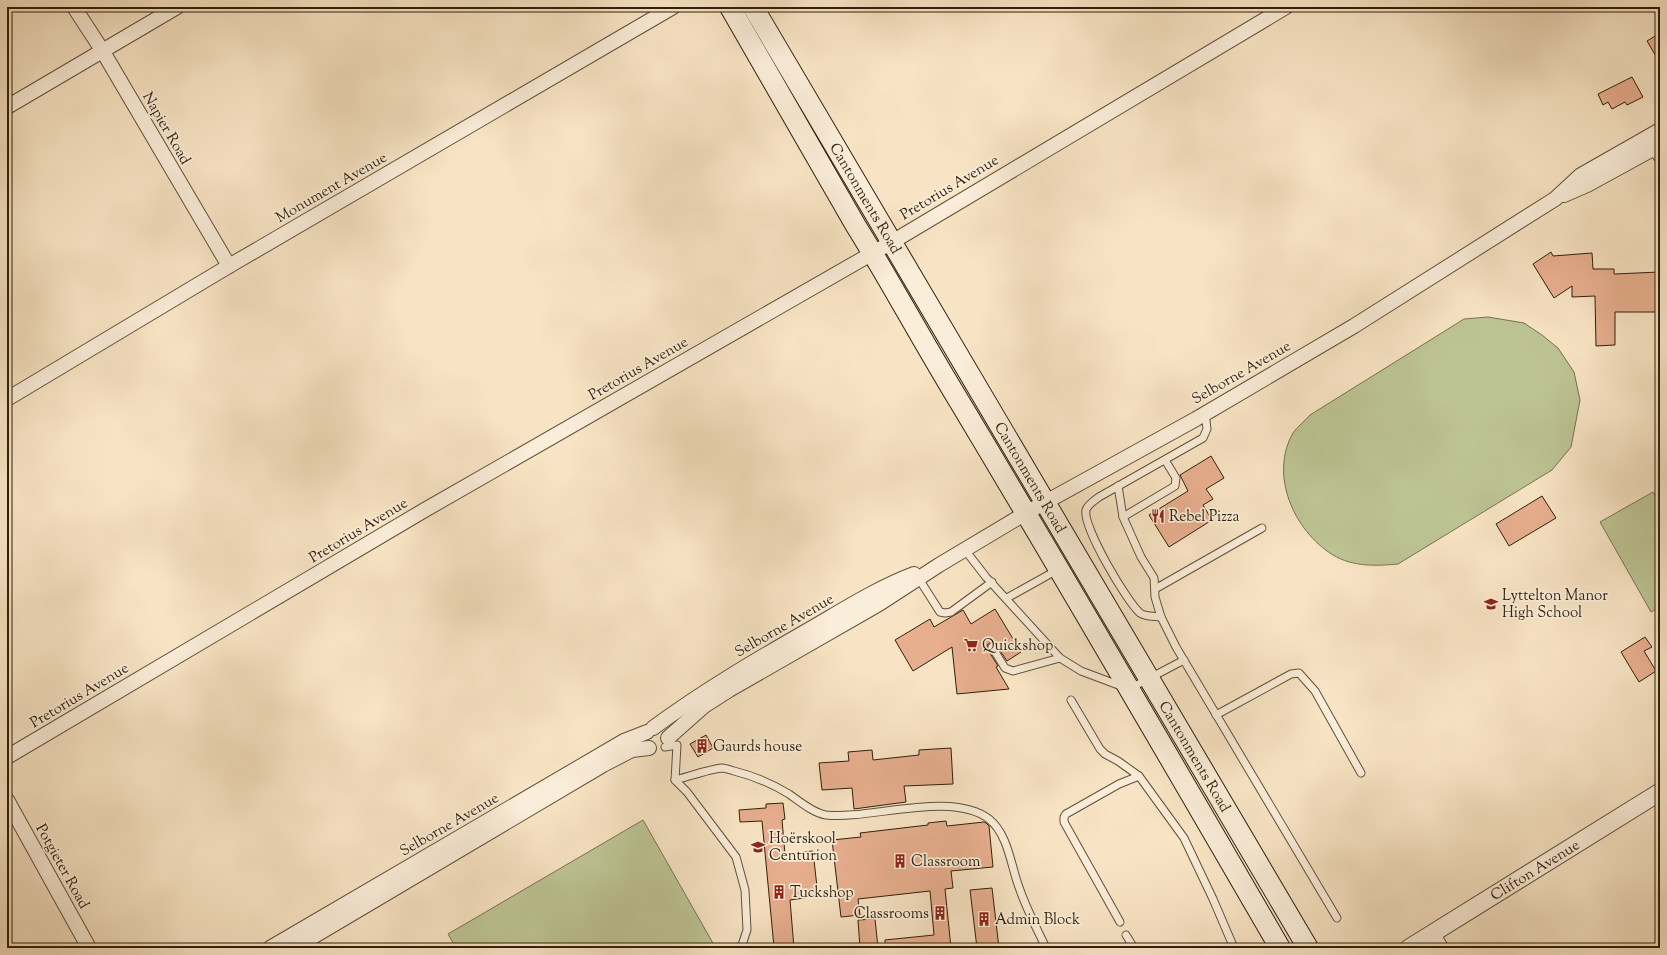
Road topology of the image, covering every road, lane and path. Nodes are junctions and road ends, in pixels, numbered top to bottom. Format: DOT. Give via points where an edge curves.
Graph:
graph roads {
  1 [pos="74,7"];
  2 [pos="177,7"];
  3 [pos="673,7"];
  4 [pos="730,7"];
  5 [pos="753,7"];
  6 [pos="1286,7"];
  7 [pos="102,50"];
  8 [pos="7,107"];
  9 [pos="1660,130"];
  10 [pos="1656,147"];
  11 [pos="1660,161"];
  12 [pos="1555,199"];
  13 [pos="892,242"];
  14 [pos="873,253"];
  15 [pos="229,266"];
  16 [pos="7,399"];
  17 [pos="1205,413"];
  18 [pos="1165,460"];
  19 [pos="1118,486"];
  20 [pos="1044,502"];
  21 [pos="1026,513"];
  22 [pos="1123,517"];
  23 [pos="1262,528"];
  24 [pos="965,550"];
  25 [pos="939,565"];
  26 [pos="1059,569"];
  27 [pos="919,579"];
  28 [pos="992,582"];
  29 [pos="897,587"];
  30 [pos="1154,589"];
  31 [pos="1007,598"];
  32 [pos="1161,617"];
  33 [pos="992,648"];
  34 [pos="1060,658"];
  35 [pos="1184,660"];
  36 [pos="1148,678"];
  37 [pos="1129,688"];
  38 [pos="1071,700"];
  39 [pos="1216,715"];
  40 [pos="650,730"];
  41 [pos="666,743"];
  42 [pos="649,748"];
  43 [pos="7,757"];
  44 [pos="1361,773"];
  45 [pos="1139,776"];
  46 [pos="675,780"];
  47 [pos="1659,796"];
  48 [pos="7,800"];
  49 [pos="439,856"];
  50 [pos="339,914"];
  51 [pos="1337,918"];
  52 [pos="1120,922"];
  53 [pos="1126,935"];
  54 [pos="1437,941"];
  55 [pos="89,948"];
  56 [pos="270,948"];
  57 [pos="294,948"];
  58 [pos="741,948"];
  59 [pos="1046,948"];
  60 [pos="1134,948"];
  61 [pos="1234,948"];
  62 [pos="1280,948"];
  63 [pos="1308,948"];
  64 [pos="1409,948"];
  1 -- 7 [label="street, Napier Road"];
  2 -- 7 [label="street"];
  3 -- 15 [label="street, Monument Avenue"];
  4 -- 14 [label="main road, Cantonments Road"];
  5 -- 13 [label="main road, Cantonments Road"];
  6 -- 13 [label="street, Pretorius Avenue"];
  7 -- 8 [label="street"];
  7 -- 15 [label="street, Napier Road"];
  9 -- 12 [label="street, Selborne Avenue" via="1581,175"];
  10 -- 11 [label="lane"];
  10 -- 12 [label="street, Selborne Avenue" via="1587,186"];
  12 -- 17 [label="street, Selborne Avenue" via="1354,326"];
  13 -- 14 [label="street, Pretorius Avenue"];
  13 -- 20 [label="main road, Cantonments Road"];
  14 -- 21 [label="main road, Cantonments Road" via="916,331"];
  14 -- 43 [label="street, Pretorius Avenue" via="423,512"];
  15 -- 16 [label="street, Monument Avenue"];
  17 -- 18 [label="lane" via="1207,430 1203,438"];
  17 -- 20 [label="street, Selborne Avenue"];
  18 -- 19 [label="lane"];
  18 -- 22 [label="lane" via="1176,478 1175,486"];
  19 -- 22 [label="lane"];
  19 -- 32 [label="lane" via="1088,505 1086,516 1091,532 1132,604 1141,614"];
  20 -- 21 [label="street, Selborne Avenue"];
  20 -- 36 [label="main road, Cantonments Road"];
  21 -- 24 [label="street, Selborne Avenue"];
  21 -- 26 [label="main road, Cantonments Road"];
  22 -- 30 [label="lane" via="1154,578"];
  23 -- 30 [label="lane"];
  24 -- 25 [label="street, Selborne Avenue"];
  24 -- 28 [label="lane"];
  25 -- 27 [label="street, Selborne Avenue"];
  25 -- 29 [label="street, Selborne Avenue"];
  26 -- 31 [label="lane"];
  26 -- 37 [label="main road, Cantonments Road"];
  27 -- 28 [label="lane" via="940,612 945,613 952,612"];
  27 -- 29 [label="street, Selborne Avenue"];
  28 -- 31 [label="lane"];
  29 -- 40 [label="street, Selborne Avenue" via="845,609 753,662 694,698"];
  29 -- 41 [label="street, Selborne Avenue" via="704,706"];
  30 -- 32 [label="lane"];
  31 -- 34 [label="lane"];
  32 -- 35 [label="lane"];
  33 -- 34 [label="lane" via="1005,668 1013,671"];
  34 -- 37 [label="lane" via="1081,671"];
  35 -- 36 [label="lane"];
  35 -- 39 [label="lane"];
  36 -- 37 [label="lane"];
  36 -- 63 [label="main road, Cantonments Road"];
  37 -- 62 [label="main road, Cantonments Road"];
  38 -- 45 [label="lane" via="1100,749"];
  39 -- 44 [label="lane" via="1290,674 1299,673 1315,691"];
  39 -- 51 [label="lane"];
  40 -- 41 [label="street" via="660,728 665,732"];
  40 -- 42 [label="street" via="645,738"];
  40 -- 49 [label="street, Selborne Avenue" via="624,741"];
  41 -- 42 [label="street" via="660,750 654,751"];
  41 -- 46 [label="lane" via="676,746"];
  42 -- 49 [label="street, Selborne Avenue" via="632,750"];
  45 -- 52 [label="lane" via="1119,784 1064,817 1064,822"];
  45 -- 61 [label="lane" via="1184,838"];
  46 -- 58 [label="lane" via="736,857 745,890 747,930"];
  46 -- 59 [label="lane" via="722,768 752,775 775,785 824,815 852,815 920,807 956,808 978,812 999,830 1020,891"];
  47 -- 54 [label="street, Clifton Avenue"];
  48 -- 55 [label="street, Potgieter Road"];
  49 -- 50 [label="street, Selborne Avenue"];
  50 -- 56 [label="street, Selborne Avenue"];
  50 -- 57 [label="street, Selborne Avenue"];
  53 -- 60 [label="lane"];
  54 -- 64 [label="street, Clifton Avenue"];
}
